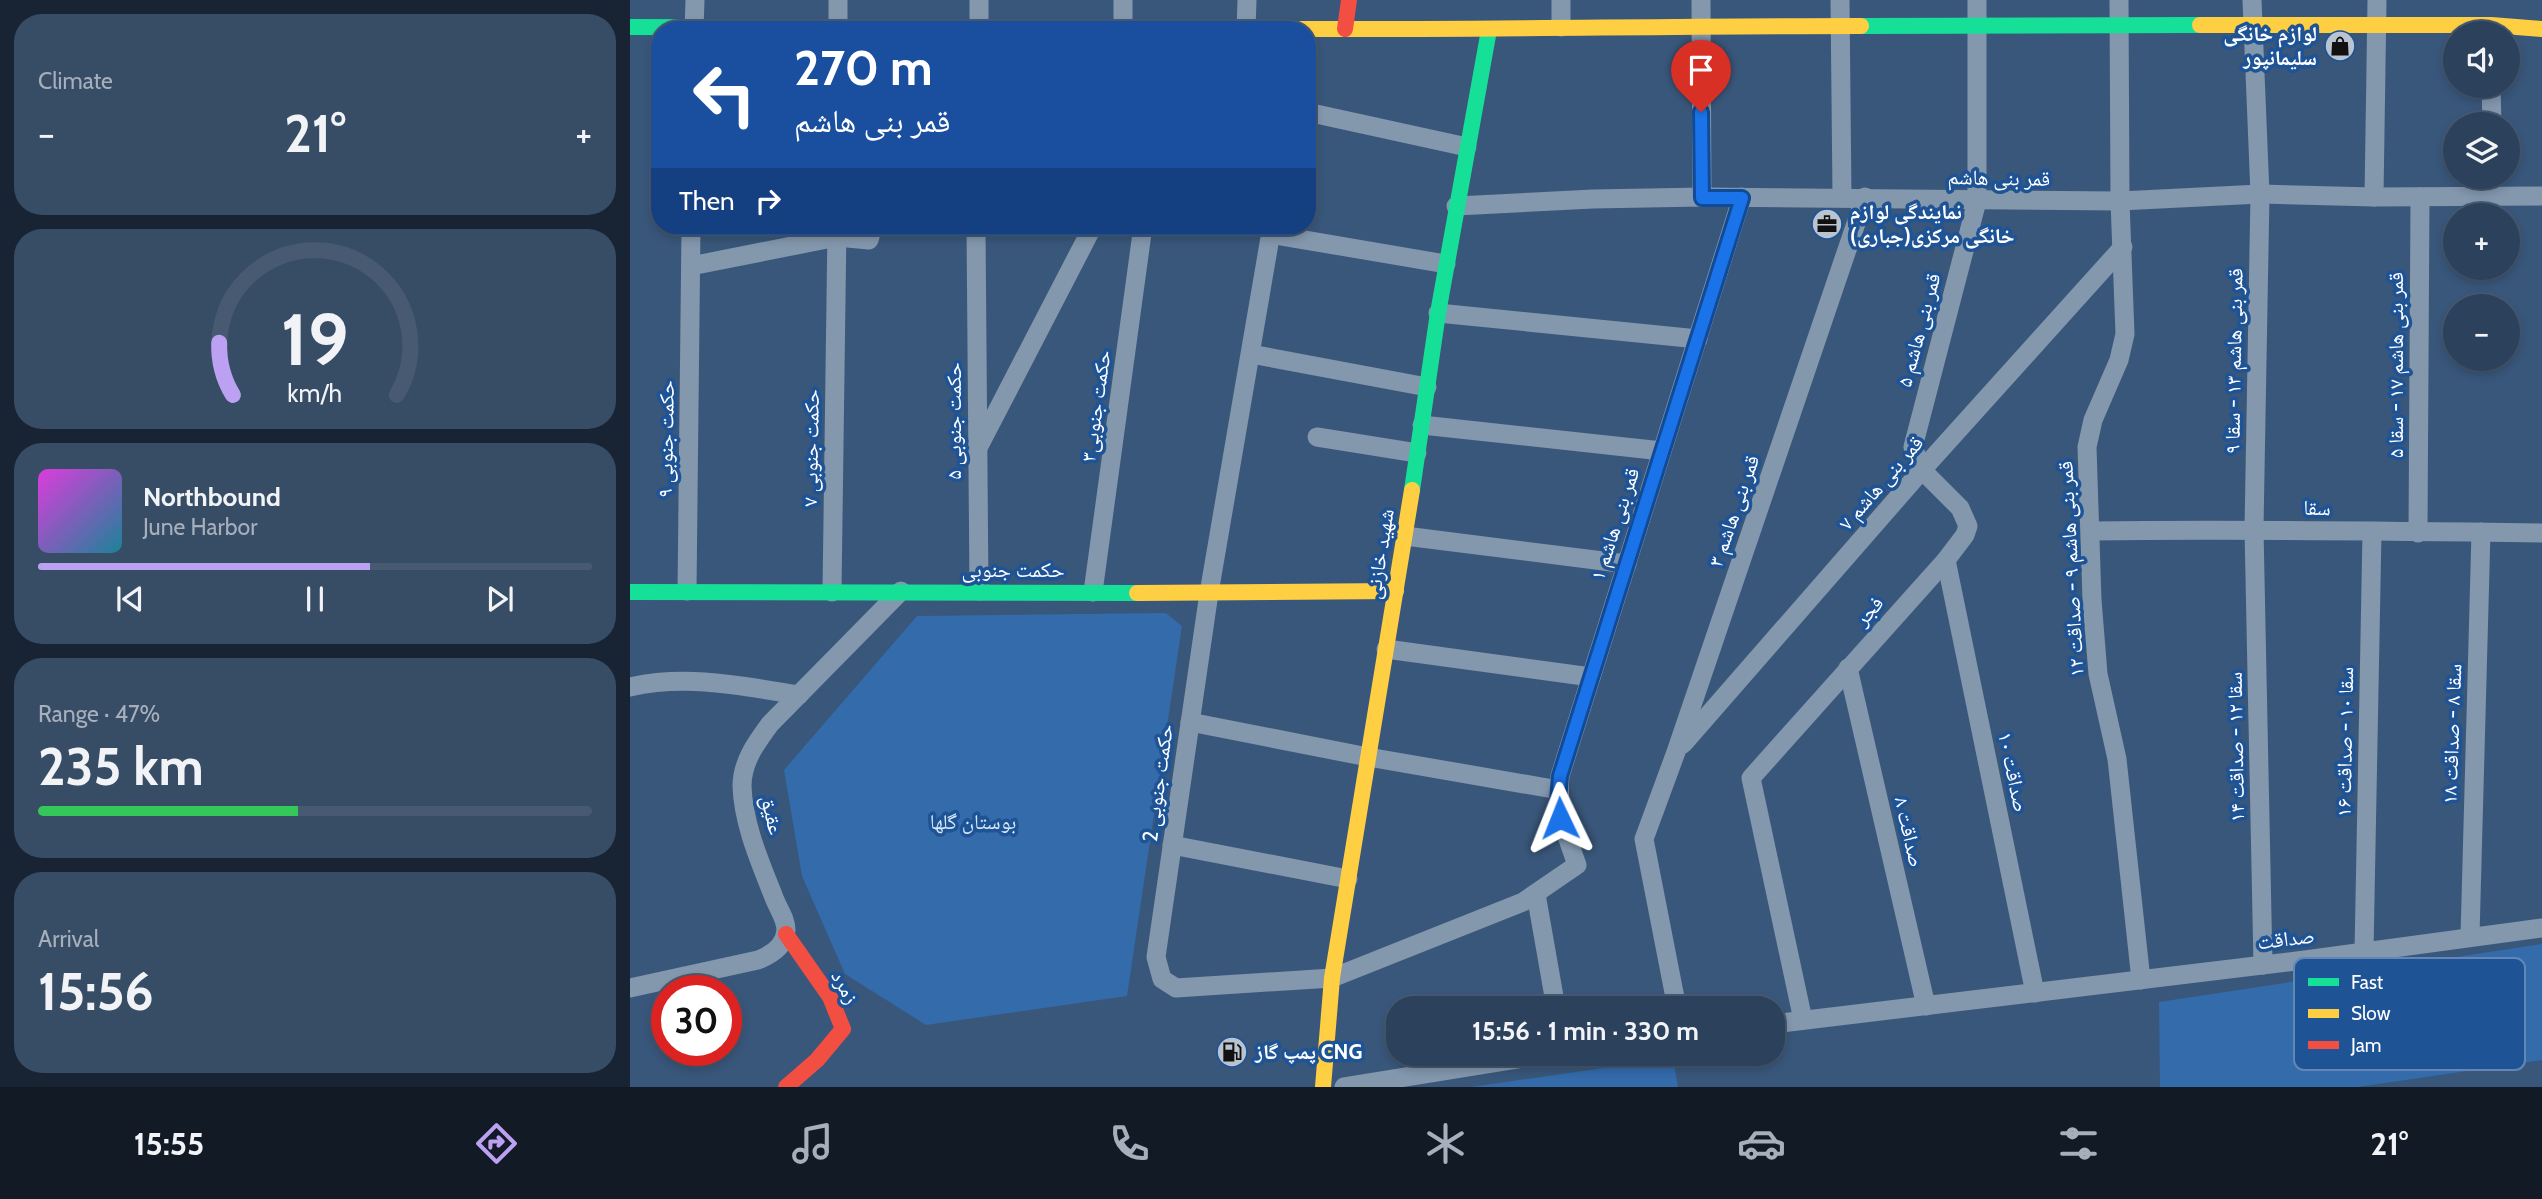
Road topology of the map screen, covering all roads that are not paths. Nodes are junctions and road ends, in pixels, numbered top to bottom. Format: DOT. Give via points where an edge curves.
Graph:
graph roads {
  1 [pos="695,0"];
  2 [pos="838,0"];
  3 [pos="979,0"];
  4 [pos="1123,0"];
  5 [pos="1247,0"];
  6 [pos="1349,0"];
  7 [pos="1561,0"];
  8 [pos="1701,0"];
  9 [pos="1840,0"];
  10 [pos="1977,0"];
  11 [pos="2119,0"];
  12 [pos="2252,0"];
  13 [pos="2378,0"];
  14 [pos="694,21"];
  15 [pos="838,21"];
  16 [pos="979,21"];
  17 [pos="1123,21"];
  18 [pos="1246,21"];
  19 [pos="1701,26"];
  20 [pos="2376,26"];
  21 [pos="630,27"];
  22 [pos="651,27"];
  23 [pos="1561,27"];
  24 [pos="1840,27"];
  25 [pos="1976,27"];
  26 [pos="2119,27"];
  27 [pos="2252,27"];
  28 [pos="2443,28"];
  29 [pos="1345,29"];
  30 [pos="2520,29"];
  31 [pos="2542,29"];
  32 [pos="1316,30"];
  33 [pos="1489,30"];
  34 [pos="1316,115"];
  35 [pos="1467,147"];
  36 [pos="2478,189"];
  37 [pos="2503,189"];
  38 [pos="2260,194"];
  39 [pos="2542,196"];
  40 [pos="1842,197"];
  41 [pos="1865,197"];
  42 [pos="2374,197"];
  43 [pos="2420,197"];
  44 [pos="1702,198"];
  45 [pos="1742,198"];
  46 [pos="1977,201"];
  47 [pos="2120,201"];
  48 [pos="1456,206"];
  49 [pos="691,235"];
  50 [pos="823,235"];
  51 [pos="837,235"];
  52 [pos="851,235"];
  53 [pos="870,235"];
  54 [pos="976,235"];
  55 [pos="1089,235"];
  56 [pos="1142,235"];
  57 [pos="1270,235"];
  58 [pos="1297,235"];
  59 [pos="2123,247"];
  60 [pos="1447,264"];
  61 [pos="691,266"];
  62 [pos="1438,313"];
  63 [pos="1698,339"];
  64 [pos="1251,354"];
  65 [pos="1427,387"];
  66 [pos="1422,425"];
  67 [pos="1317,437"];
  68 [pos="977,450"];
  69 [pos="1662,451"];
  70 [pos="1417,453"];
  71 [pos="1922,470"];
  72 [pos="2254,529"];
  73 [pos="2091,531"];
  74 [pos="2372,532"];
  75 [pos="2481,532"];
  76 [pos="2418,533"];
  77 [pos="2542,533"];
  78 [pos="1405,536"];
  79 [pos="1946,560"];
  80 [pos="1627,564"];
  81 [pos="687,591"];
  82 [pos="901,591"];
  83 [pos="979,591"];
  84 [pos="1396,591"];
  85 [pos="630,592"];
  86 [pos="832,592"];
  87 [pos="1093,592"];
  88 [pos="1209,593"];
  89 [pos="1386,649"];
  90 [pos="1848,668"];
  91 [pos="1591,677"];
  92 [pos="630,687"];
  93 [pos="799,695"];
  94 [pos="1190,722"];
  95 [pos="1676,752"];
  96 [pos="1368,757"];
  97 [pos="1559,790"];
  98 [pos="1172,845"];
  99 [pos="1348,879"];
  100 [pos="1536,894"];
  101 [pos="2542,928"];
  102 [pos="786,934"];
  103 [pos="2470,936"];
  104 [pos="2364,952"];
  105 [pos="2317,958"];
  106 [pos="2294,961"];
  107 [pos="2263,965"];
  108 [pos="1332,978"];
  109 [pos="2141,979"];
  110 [pos="630,988"];
  111 [pos="2035,993"];
  112 [pos="1554,996"];
  113 [pos="1675,996"];
  114 [pos="1926,1006"];
  115 [pos="1803,1020"];
  116 [pos="1785,1022"];
  117 [pos="1474,1066"];
  118 [pos="786,1087"];
  119 [pos="1323,1087"];
  120 [pos="1344,1087"];
  1 -- 14 [label="street"];
  2 -- 15 [label="street"];
  3 -- 16 [label="street"];
  4 -- 17 [label="street"];
  5 -- 18 [label="street"];
  6 -- 29 [label="street"];
  7 -- 23 [label="street"];
  8 -- 19 [label="street"];
  9 -- 24 [label="street"];
  10 -- 25 [label="street, قمر بنی هاشم ۵"];
  11 -- 26 [label="street, قمر بنی هاشم ۹ - صداقت ۱۲"];
  12 -- 27 [label="street, قمر بنی هاشم ۱۳ - سقا ۹"];
  13 -- 20 [label="street"];
  19 -- 23 [label="street"];
  19 -- 24 [label="street"];
  19 -- 44 [label="street"];
  20 -- 27 [label="street"];
  20 -- 28 [label="street"];
  20 -- 42 [label="street"];
  21 -- 22 [label="street"];
  23 -- 33 [label="street"];
  24 -- 25 [label="street"];
  24 -- 40 [label="street"];
  25 -- 26 [label="street"];
  25 -- 46 [label="street, قمر بنی هاشم ۵"];
  26 -- 27 [label="street"];
  26 -- 47 [label="street, قمر بنی هاشم ۹ - صداقت ۱۲"];
  27 -- 38 [label="street, قمر بنی هاشم ۱۳ - سقا ۹"];
  29 -- 32 [label="street"];
  29 -- 33 [label="street"];
  30 -- 31 [label="street"];
  33 -- 35 [label="street, شهید خازنی"];
  34 -- 35 [label="street"];
  35 -- 48 [label="street, شهید خازنی"];
  36 -- 43 [label="street, قمر بنی هاشم"];
  37 -- 39 [label="street, قمر بنی هاشم"];
  38 -- 42 [label="street, قمر بنی هاشم"];
  38 -- 47 [label="street, قمر بنی هاشم"];
  38 -- 72 [label="street, قمر بنی هاشم ۱۳ - سقا ۹"];
  40 -- 41 [label="street, قمر بنی هاشم"];
  40 -- 45 [label="street, قمر بنی هاشم"];
  41 -- 46 [label="street, قمر بنی هاشم"];
  41 -- 95 [label="street, قمر بنی هاشم ۳"];
  42 -- 43 [label="street, قمر بنی هاشم"];
  43 -- 76 [label="street, قمر بنی هاشم ۱۷ - سقا ۵"];
  44 -- 45 [label="street, قمر بنی هاشم"];
  44 -- 48 [label="street, قمر بنی هاشم"];
  45 -- 63 [label="street, قمر بنی هاشم ۱"];
  46 -- 47 [label="street, قمر بنی هاشم"];
  46 -- 71 [label="street, قمر بنی هاشم ۵" via="1914,435 1913,447"];
  47 -- 59 [label="street, قمر بنی هاشم ۹ - صداقت ۱۲"];
  48 -- 60 [label="street, شهید خازنی"];
  49 -- 61 [label="street, حکمت جنوبی ۹"];
  50 -- 61 [label="street"];
  51 -- 86 [label="street, حکمت جنوبی ۷"];
  52 -- 53 [label="street" via="869,240"];
  54 -- 68 [label="street, حکمت جنوبی ۵"];
  55 -- 68 [label="street"];
  56 -- 87 [label="street, حکمت جنوبی۳"];
  57 -- 64 [label="street, حکمت جنوبی 2"];
  58 -- 60 [label="street"];
  59 -- 71 [label="street, قمر بنی هاشم ۷"];
  59 -- 73 [label="street, قمر بنی هاشم ۹ - صداقت ۱۲" via="2125,334 2087,446"];
  60 -- 62 [label="street, شهید خازنی"];
  61 -- 81 [label="street, حکمت جنوبی ۹"];
  62 -- 63 [label="street"];
  62 -- 65 [label="street, شهید خازنی"];
  63 -- 69 [label="street, قمر بنی هاشم ۱"];
  64 -- 65 [label="street"];
  64 -- 88 [label="street, حکمت جنوبی 2"];
  65 -- 66 [label="street, شهید خازنی"];
  66 -- 69 [label="street"];
  66 -- 70 [label="street, شهید خازنی"];
  67 -- 70 [label="street"];
  68 -- 83 [label="street, حکمت جنوبی ۵"];
  69 -- 80 [label="street, قمر بنی هاشم ۱"];
  70 -- 78 [label="street, شهید خازنی"];
  71 -- 79 [label="street, فجر" via="1960,508 1968,526"];
  71 -- 95 [label="street, قمر بنی هاشم ۷"];
  72 -- 73 [label="street, سقا"];
  72 -- 74 [label="street, سقا"];
  72 -- 107 [label="street, سقا ۱۲ - صداقت ۱۴"];
  73 -- 109 [label="street, قمر بنی هاشم ۹ - صداقت ۱۲" via="2098,674 2117,759"];
  74 -- 76 [label="street, سقا"];
  74 -- 104 [label="street, سقا ۱۰ - صداقت ۱۶"];
  75 -- 76 [label="street, سقا"];
  75 -- 77 [label="street, سقا"];
  75 -- 103 [label="street, سقا ۸ - صداقت ۱۸"];
  78 -- 80 [label="street"];
  78 -- 84 [label="street, شهید خازنی"];
  79 -- 90 [label="street, فجر"];
  79 -- 111 [label="street, صداقت ۱۰"];
  80 -- 91 [label="street, قمر بنی هاشم ۱"];
  81 -- 85 [label="street, حکمت جنوبی"];
  81 -- 86 [label="street, حکمت جنوبی"];
  82 -- 83 [label="street, حکمت جنوبی"];
  82 -- 86 [label="street, حکمت جنوبی"];
  82 -- 93 [label="street, عقیق"];
  83 -- 87 [label="street, حکمت جنوبی"];
  84 -- 88 [label="street, حکمت جنوبی"];
  84 -- 89 [label="street, شهید خازنی"];
  87 -- 88 [label="street, حکمت جنوبی"];
  88 -- 94 [label="street, حکمت جنوبی 2"];
  89 -- 91 [label="street"];
  89 -- 96 [label="street, شهید خازنی"];
  90 -- 114 [label="street, صداقت ۸"];
  90 -- 115 [label="street, فجر" via="1751,778"];
  91 -- 97 [label="street, قمر بنی هاشم ۱"];
  92 -- 93 [label="street" via="699,680"];
  93 -- 102 [label="street, عقیق" via="754,746 742,786 760,859"];
  94 -- 96 [label="street"];
  94 -- 98 [label="street, حکمت جنوبی 2"];
  95 -- 113 [label="street, قمر بنی هاشم ۳" via="1644,839"];
  96 -- 97 [label="street"];
  96 -- 99 [label="street, شهید خازنی"];
  97 -- 100 [label="street, قمر بنی هاشم ۱" via="1560,818 1577,865"];
  98 -- 99 [label="street"];
  98 -- 108 [label="street, حکمت جنوبی 2" via="1156,957 1162,979 1186,988"];
  99 -- 108 [label="street, شهید خازنی"];
  100 -- 108 [label="street"];
  100 -- 112 [label="street"];
  101 -- 103 [label="street, صداقت"];
  102 -- 110 [label="street" via="771,955 758,960"];
  102 -- 118 [label="street, زمرد" via="830,997 843,1029"];
  103 -- 104 [label="street, صداقت"];
  104 -- 105 [label="street, صداقت"];
  106 -- 107 [label="street, صداقت"];
  107 -- 109 [label="street, صداقت"];
  108 -- 119 [label="street, شهید خازنی"];
  109 -- 111 [label="street, صداقت"];
  111 -- 114 [label="street, صداقت"];
  114 -- 115 [label="street"];
  115 -- 116 [label="street"];
  117 -- 120 [label="street"];
}
